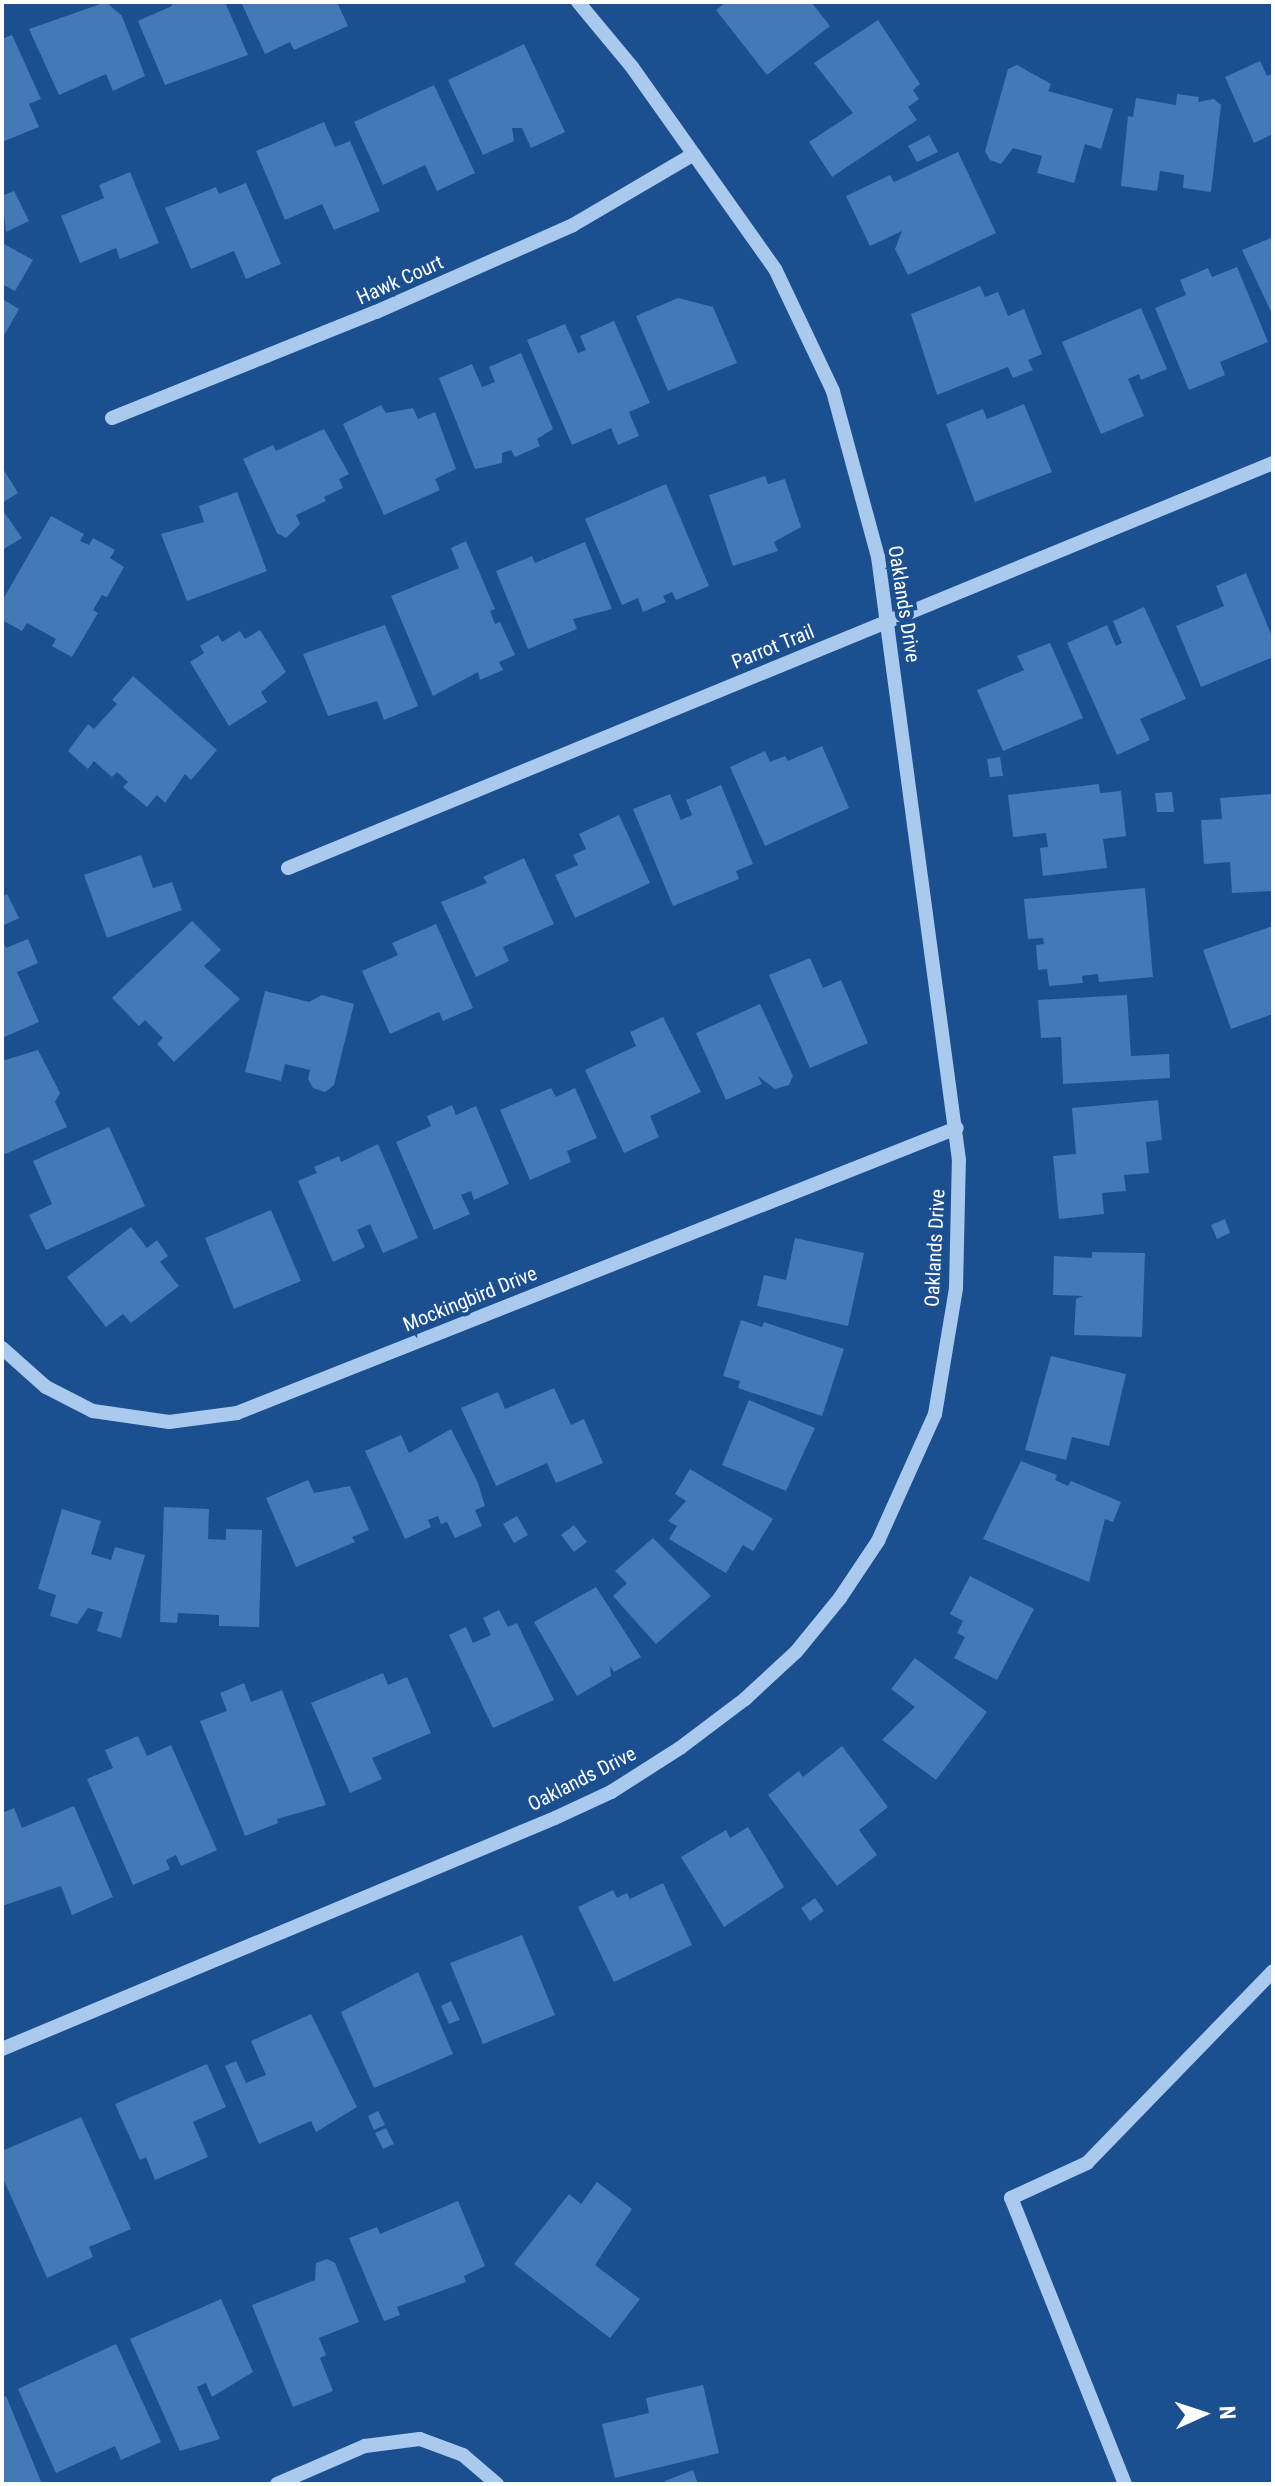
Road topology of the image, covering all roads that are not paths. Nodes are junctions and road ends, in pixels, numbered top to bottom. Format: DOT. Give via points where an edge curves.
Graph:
graph roads {
  1 [pos="578,2"];
  2 [pos="694,154"];
  3 [pos="112,418"];
  4 [pos="1273,463"];
  5 [pos="888,622"];
  6 [pos="288,868"];
  7 [pos="957,1128"];
  8 [pos="2,1348"];
  9 [pos="1273,1971"];
  10 [pos="2,2049"];
  11 [pos="277,2484"];
  12 [pos="497,2484"];
  13 [pos="1125,2484"];
  1 -- 2 [label="street, Oaklands Drive"];
  2 -- 3 [label="street, Hawk Court" via="573,225 376,312"];
  2 -- 5 [label="street, Oaklands Drive" via="775,269 833,391 878,557"];
  4 -- 5 [label="street, Parrot Trail"];
  5 -- 6 [label="street, Parrot Trail"];
  5 -- 7 [label="street, Oaklands Drive"];
  7 -- 8 [label="street, Mockingbird Drive" via="237,1413 169,1422 93,1411 46,1387"];
  7 -- 10 [label="street, Oaklands Drive" via="956,1288 935,1414 878,1541 796,1652 745,1699 611,1792"];
  9 -- 13 [label="street" via="1087,2163 1011,2198"];
  11 -- 12 [label="street" via="365,2446 420,2439 463,2455"];
}
